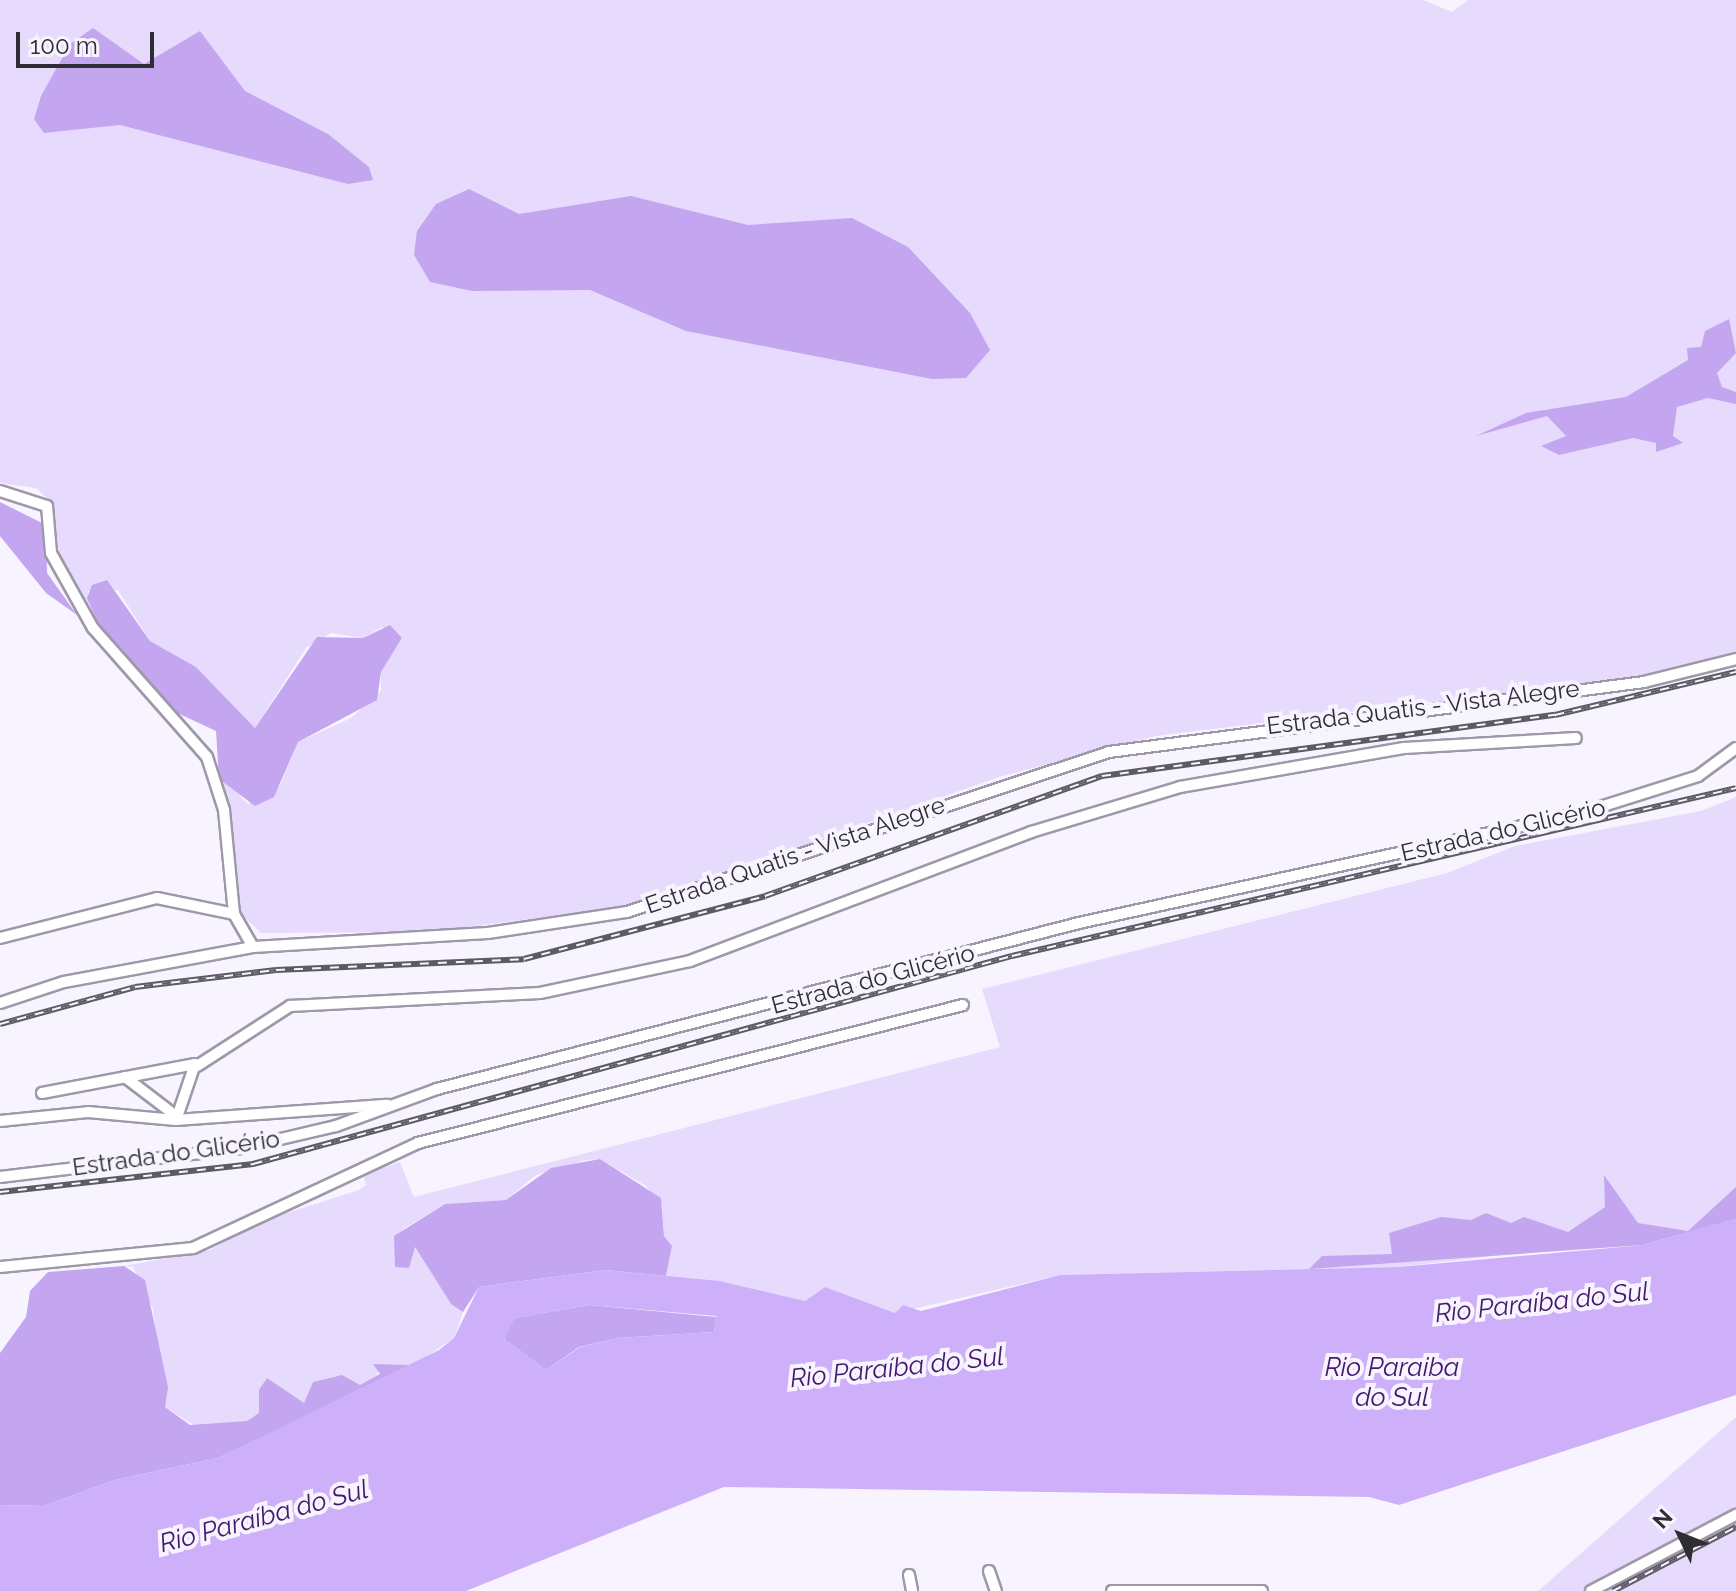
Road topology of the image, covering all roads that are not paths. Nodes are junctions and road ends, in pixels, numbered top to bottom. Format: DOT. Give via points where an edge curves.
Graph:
graph roads {
  1 [pos="0,491"];
  2 [pos="1736,659"];
  3 [pos="1576,738"];
  4 [pos="1736,748"];
  5 [pos="234,914"];
  6 [pos="0,938"];
  7 [pos="253,947"];
  8 [pos="0,1003"];
  9 [pos="963,1005"];
  10 [pos="197,1066"];
  11 [pos="125,1077"];
  12 [pos="42,1093"];
  13 [pos="400,1104"];
  14 [pos="176,1118"];
  15 [pos="0,1121"];
  16 [pos="0,1177"];
  17 [pos="0,1267"];
  18 [pos="1736,1515"];
  19 [pos="989,1571"];
  20 [pos="909,1575"];
  21 [pos="912,1591"];
  22 [pos="996,1591"];
  23 [pos="1112,1591"];
  24 [pos="1262,1591"];
  25 [pos="1591,1591"];
  1 -- 5 [label="street" via="47,506 51,553 93,628 207,757 224,810"];
  2 -- 7 [label="street, Estrada Quatis - Vista Alegre" via="1644,682 1206,734 1109,752 627,912 488,933"];
  3 -- 10 [label="street" via="1404,748 1180,787 1031,832 690,961 540,993 290,1006"];
  4 -- 13 [label="street, Estrada do Glicério" via="1698,776 1581,813 1079,923"];
  5 -- 6 [label="street" via="157,898"];
  5 -- 7 [label="street"];
  7 -- 8 [label="street, Estrada Quatis - Vista Alegre" via="64,982"];
  9 -- 17 [label="street" via="418,1143 352,1168 193,1248"];
  10 -- 11 [label="street"];
  10 -- 14 [label="street"];
  11 -- 12 [label="street"];
  11 -- 14 [label="street"];
  13 -- 14 [label="street"];
  13 -- 16 [label="street, Estrada do Glicério" via="242,1148"];
  14 -- 15 [label="street" via="88,1112"];
  18 -- 25 [label="street"];
  19 -- 22 [label="street"];
  20 -- 21 [label="street"];
  23 -- 24 [label="street"];
}
